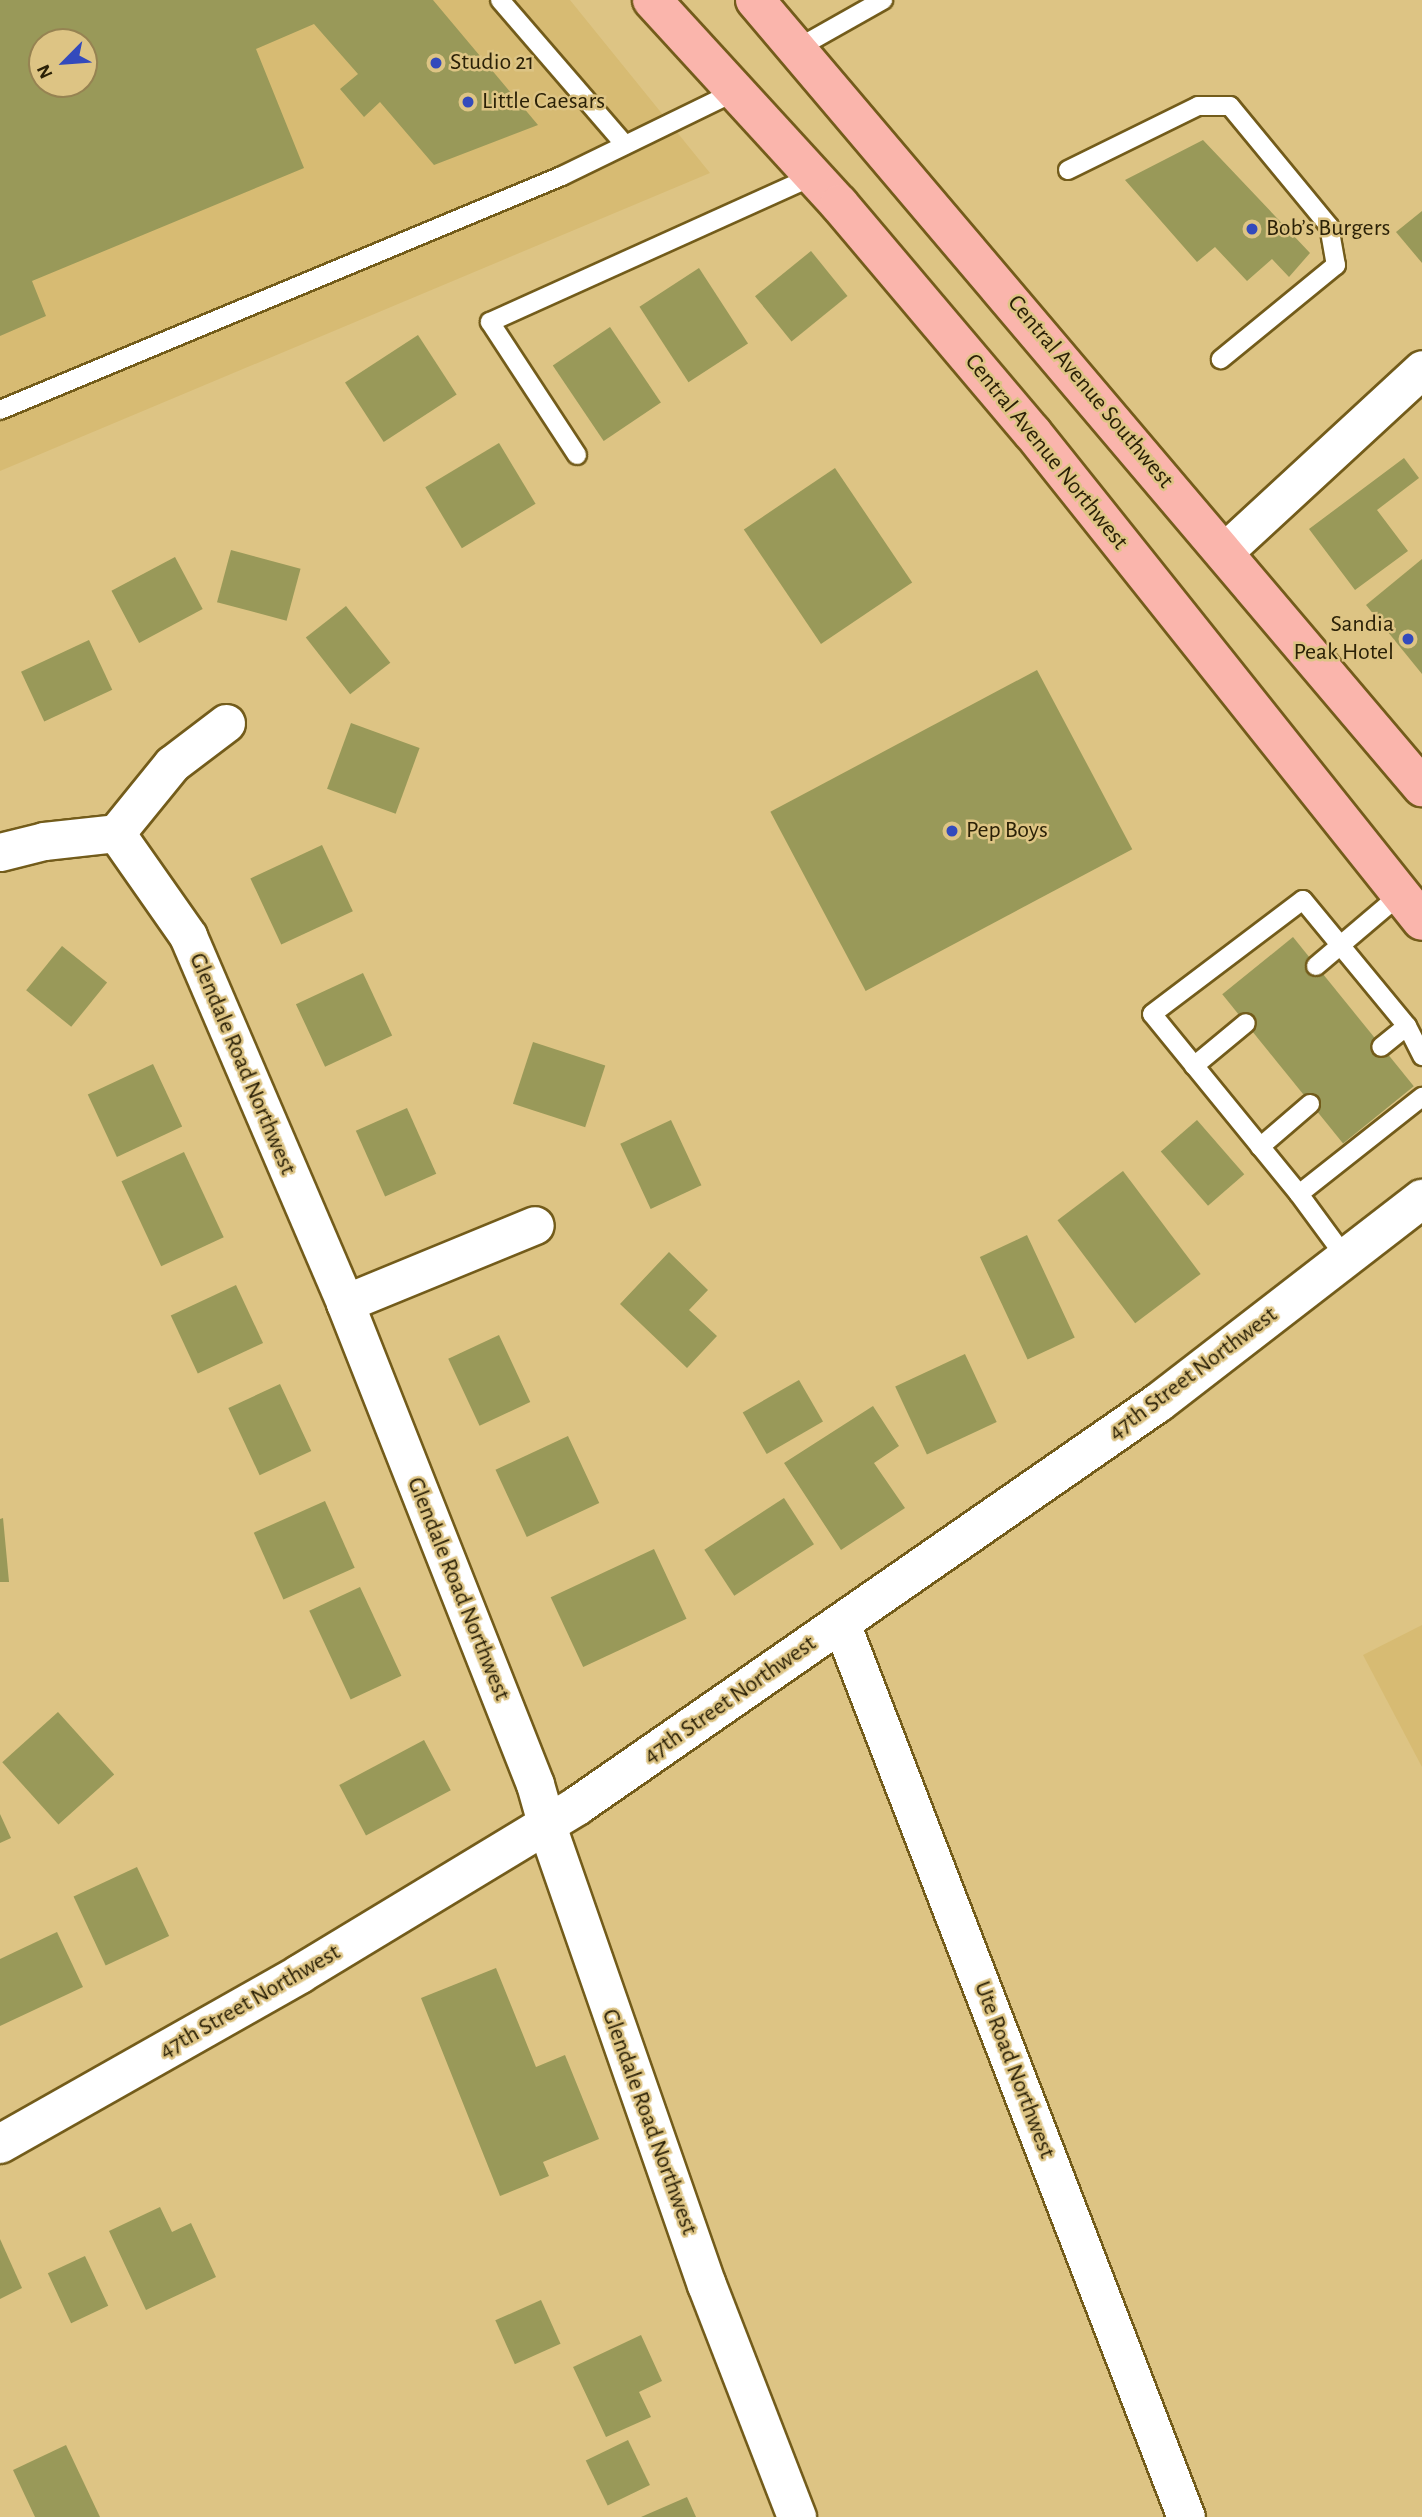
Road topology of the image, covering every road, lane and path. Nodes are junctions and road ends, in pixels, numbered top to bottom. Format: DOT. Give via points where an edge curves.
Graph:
graph roads {
  1 [pos="500,0"];
  2 [pos="652,0"];
  3 [pos="755,0"];
  4 [pos="883,0"];
  5 [pos="798,48"];
  6 [pos="734,92"];
  7 [pos="625,145"];
  8 [pos="1068,170"];
  9 [pos="814,176"];
  10 [pos="1221,359"];
  11 [pos="1422,369"];
  12 [pos="0,410"];
  13 [pos="577,455"];
  14 [pos="1225,551"];
  15 [pos="226,723"];
  16 [pos="1422,787"];
  17 [pos="116,833"];
  18 [pos="0,852"];
  19 [pos="1412,907"];
  20 [pos="1340,945"];
  21 [pos="1316,965"];
  22 [pos="1246,1023"];
  23 [pos="1407,1026"];
  24 [pos="1381,1047"];
  25 [pos="1422,1056"];
  26 [pos="1194,1066"];
  27 [pos="1422,1097"];
  28 [pos="1310,1104"];
  29 [pos="1260,1147"];
  30 [pos="1299,1194"];
  31 [pos="1422,1199"];
  32 [pos="535,1225"];
  33 [pos="1346,1258"];
  34 [pos="345,1303"];
  35 [pos="841,1623"];
  36 [pos="547,1826"];
  37 [pos="0,2144"];
  38 [pos="797,2517"];
  39 [pos="1186,2517"];
  1 -- 7 [label="lane"];
  2 -- 6 [label="main road, Central Avenue Northwest"];
  3 -- 5 [label="main road, Central Avenue Southwest"];
  4 -- 5 [label="lane"];
  5 -- 14 [label="main road, Central Avenue Southwest"];
  6 -- 7 [label="lane"];
  6 -- 9 [label="main road, Central Avenue Northwest"];
  7 -- 12 [label="lane"];
  8 -- 10 [label="lane" via="1198,106 1230,106 1329,226 1336,265"];
  9 -- 13 [label="lane" via="490,322"];
  9 -- 19 [label="main road, Central Avenue Northwest" via="1032,432"];
  11 -- 14 [label="street"];
  14 -- 16 [label="main road, Central Avenue Southwest"];
  15 -- 17 [label="street" via="172,764"];
  17 -- 18 [label="street" via="44,841"];
  17 -- 34 [label="street, Glendale Road Northwest" via="188,936"];
  19 -- 20 [label="lane"];
  20 -- 21 [label="lane"];
  20 -- 23 [label="lane"];
  20 -- 26 [label="lane" via="1303,900 1152,1013"];
  22 -- 26 [label="lane"];
  23 -- 24 [label="lane"];
  23 -- 25 [label="lane"];
  26 -- 29 [label="lane"];
  27 -- 30 [label="lane"];
  28 -- 29 [label="lane"];
  29 -- 30 [label="lane"];
  30 -- 33 [label="lane"];
  31 -- 33 [label="street, 47th Street Northwest"];
  32 -- 34 [label="street"];
  33 -- 35 [label="street, 47th Street Northwest" via="1158,1403"];
  34 -- 36 [label="street, Glendale Road Northwest" via="535,1784"];
  35 -- 36 [label="street, 47th Street Northwest"];
  35 -- 39 [label="street, Ute Road Northwest"];
  36 -- 37 [label="street, 47th Street Northwest" via="300,1974"];
  36 -- 38 [label="street, Glendale Road Northwest" via="702,2272"];
}
